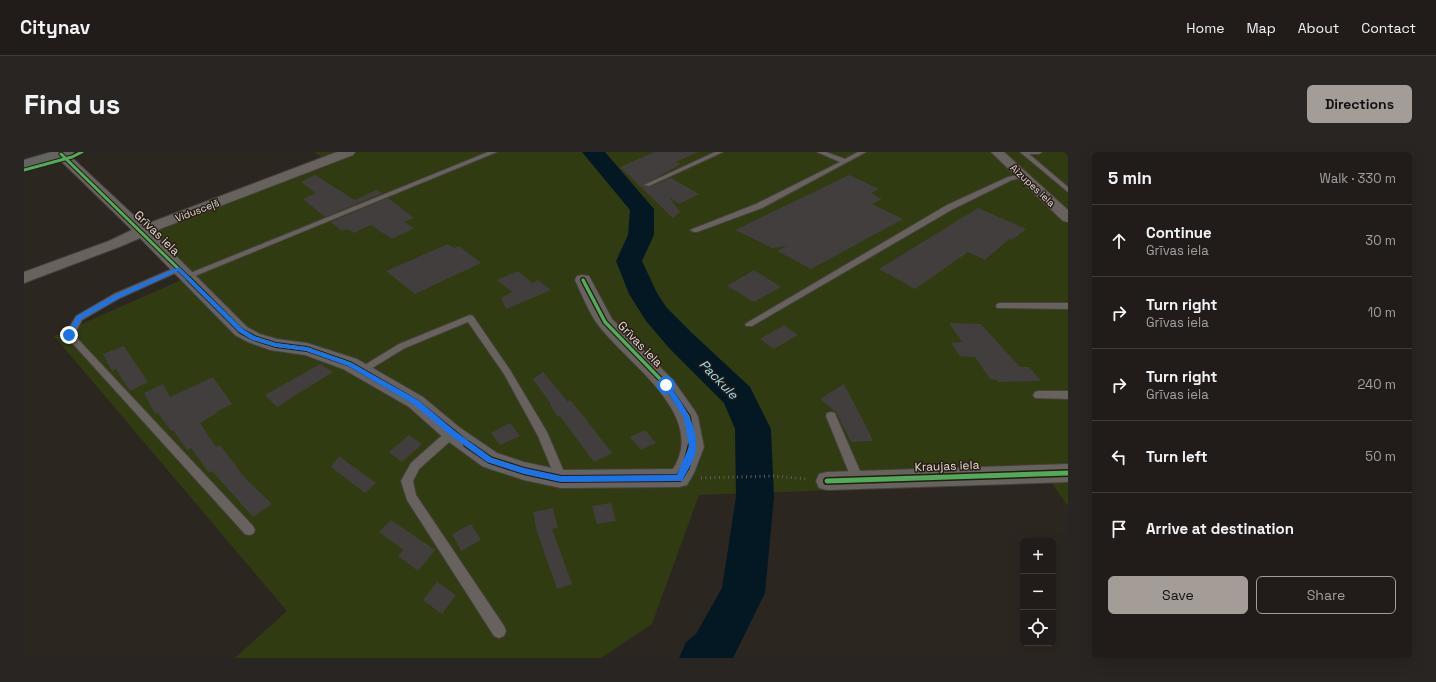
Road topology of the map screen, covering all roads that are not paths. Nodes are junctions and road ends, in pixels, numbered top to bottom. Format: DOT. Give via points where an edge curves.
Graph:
graph roads {
  1 [pos="349,152"];
  2 [pos="494,152"];
  3 [pos="720,152"];
  4 [pos="820,152"];
  5 [pos="863,152"];
  6 [pos="997,152"];
  7 [pos="1039,152"];
  8 [pos="64,153"];
  9 [pos="844,161"];
  10 [pos="24,164"];
  11 [pos="1022,176"];
  12 [pos="647,185"];
  13 [pos="1068,190"];
  14 [pos="1068,218"];
  15 [pos="694,230"];
  16 [pos="142,231"];
  17 [pos="183,272"];
  18 [pos="24,278"];
  19 [pos="583,280"];
  20 [pos="1000,306"];
  21 [pos="1068,306"];
  22 [pos="749,324"];
  23 [pos="361,371"];
  24 [pos="1038,395"];
  25 [pos="1068,395"];
  26 [pos="831,416"];
  27 [pos="452,433"];
  28 [pos="1068,473"];
  29 [pos="561,479"];
  30 [pos="858,480"];
  31 [pos="826,481"];
  32 [pos="249,530"];
  33 [pos="499,632"];
  1 -- 16 [label="street, Vidusceļš"];
  2 -- 17 [label="lane"];
  3 -- 12 [label="lane"];
  4 -- 9 [label="lane"];
  5 -- 9 [label="lane"];
  6 -- 11 [label="street, Aizupes iela"];
  7 -- 13 [label="lane" via="1023,152"];
  8 -- 10 [label="main road"];
  8 -- 16 [label="street, Grīvas iela"];
  9 -- 15 [label="lane" via="759,206"];
  11 -- 14 [label="street, Aizupes iela"];
  11 -- 22 [label="lane" via="1010,178 950,207"];
  16 -- 17 [label="street, Grīvas iela"];
  16 -- 18 [label="street, Vidusceļš"];
  17 -- 23 [label="street, Grīvas iela" via="241,331 276,345 307,349 350,364"];
  17 -- 32 [label="lane" via="117,296 79,318 69,335"];
  19 -- 29 [label="street, Grīvas iela" via="605,322 666,385 688,417 693,447 680,478"];
  20 -- 21 [label="lane"];
  23 -- 27 [label="street, Grīvas iela" via="416,402"];
  23 -- 29 [label="lane" via="402,346 470,318 507,372 543,436"];
  24 -- 25 [label="lane"];
  26 -- 30 [label="lane"];
  27 -- 29 [label="street, Grīvas iela" via="490,460"];
  27 -- 33 [label="lane" via="415,466 407,481 411,497"];
  28 -- 30 [label="street, Kraujas iela"];
  30 -- 31 [label="street, Kraujas iela"];
}
